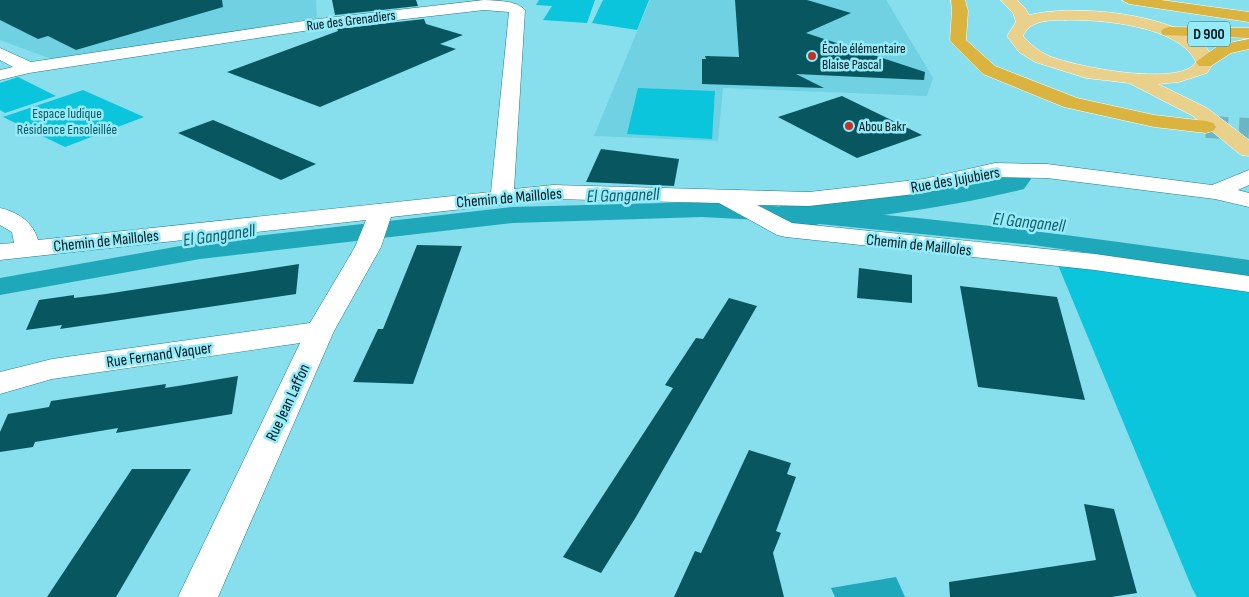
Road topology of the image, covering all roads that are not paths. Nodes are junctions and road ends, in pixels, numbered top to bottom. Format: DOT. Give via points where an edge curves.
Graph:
graph roads {
  1 [pos="958,0"];
  2 [pos="1008,0"];
  3 [pos="1129,0"];
  4 [pos="1042,3"];
  5 [pos="1232,15"];
  6 [pos="1249,16"];
  7 [pos="1109,18"];
  8 [pos="1024,23"];
  9 [pos="1169,32"];
  10 [pos="1249,34"];
  11 [pos="1249,44"];
  12 [pos="0,53"];
  13 [pos="1205,62"];
  14 [pos="30,68"];
  15 [pos="0,74"];
  16 [pos="1189,74"];
  17 [pos="1131,79"];
  18 [pos="1207,117"];
  19 [pos="1249,138"];
  20 [pos="1249,150"];
  21 [pos="1249,177"];
  22 [pos="1215,192"];
  23 [pos="502,196"];
  24 [pos="728,199"];
  25 [pos="1249,200"];
  26 [pos="0,215"];
  27 [pos="375,226"];
  28 [pos="28,249"];
  29 [pos="0,252"];
  30 [pos="1249,284"];
  31 [pos="320,331"];
  32 [pos="0,383"];
  33 [pos="198,597"];
  1 -- 18 [label="highway" via="958,41 989,70 1070,103 1154,121"];
  2 -- 8 [label="main road" via="1020,11"];
  3 -- 5 [label="highway"];
  4 -- 7 [label="main road"];
  5 -- 6 [label="street"];
  7 -- 8 [label="main road" via="1058,16"];
  7 -- 9 [label="main road"];
  8 -- 17 [label="main road" via="1016,31 1017,41 1039,57 1080,71"];
  9 -- 10 [label="highway, D 900"];
  9 -- 13 [label="main road" via="1200,50"];
  11 -- 13 [label="highway, D 900" via="1225,49"];
  12 -- 14 [label="street"];
  13 -- 16 [label="main road" via="1201,69"];
  14 -- 15 [label="street, Rue des Grenadiers"];
  14 -- 23 [label="street, Rue des Grenadiers" via="310,25 484,5 507,6 517,12"];
  16 -- 17 [label="main road" via="1163,79"];
  16 -- 18 [label="main road"];
  17 -- 18 [label="main road"];
  18 -- 19 [label="main road"];
  18 -- 20 [label="main road"];
  21 -- 22 [label="street"];
  22 -- 24 [label="street, Rue des Jujubiers" via="1047,171 995,170 924,186 809,199"];
  22 -- 25 [label="street, Rue des Jujubiers"];
  23 -- 24 [label="street, Chemin de Mailloles" via="553,192"];
  23 -- 27 [label="street, Chemin de Mailloles"];
  24 -- 30 [label="street, Chemin de Mailloles" via="786,230 1095,262"];
  26 -- 28 [label="street" via="23,229"];
  27 -- 28 [label="street, Chemin de Mailloles"];
  27 -- 31 [label="street, Rue Jean Laffon"];
  28 -- 29 [label="street, Chemin de Mailloles"];
  31 -- 32 [label="street, Rue Fernand Vaquer" via="52,369"];
  31 -- 33 [label="street, Rue Jean Laffon"];
}
